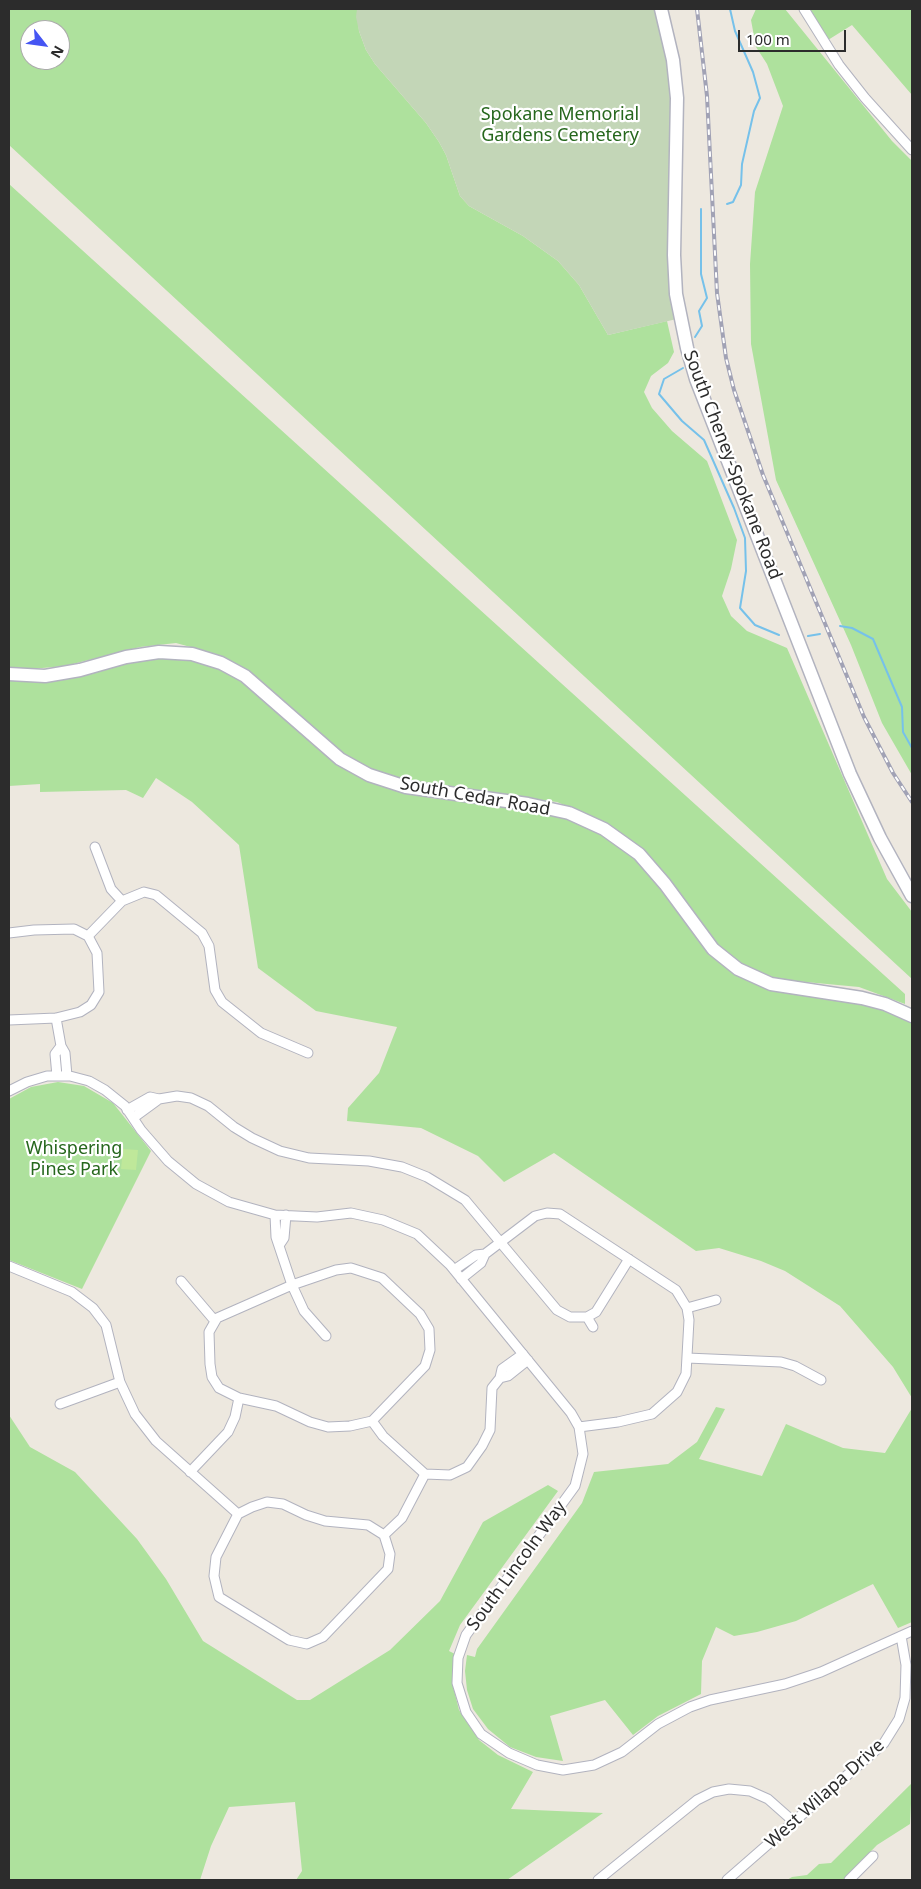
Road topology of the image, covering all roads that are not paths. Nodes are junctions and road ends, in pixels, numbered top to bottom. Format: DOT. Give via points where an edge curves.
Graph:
graph roads {
  1 [pos="661,9"];
  2 [pos="804,9"];
  3 [pos="912,150"];
  4 [pos="9,674"];
  5 [pos="95,848"];
  6 [pos="912,896"];
  7 [pos="122,901"];
  8 [pos="9,933"];
  9 [pos="88,936"];
  10 [pos="912,1016"];
  11 [pos="56,1018"];
  12 [pos="9,1020"];
  13 [pos="308,1053"];
  14 [pos="62,1076"];
  15 [pos="9,1091"];
  16 [pos="159,1100"];
  17 [pos="127,1110"];
  18 [pos="133,1118"];
  19 [pos="275,1215"];
  20 [pos="286,1215"];
  21 [pos="500,1243"];
  22 [pos="280,1244"];
  23 [pos="485,1254"];
  24 [pos="629,1259"];
  25 [pos="9,1266"];
  26 [pos="454,1270"];
  27 [pos="461,1279"];
  28 [pos="181,1281"];
  29 [pos="292,1285"];
  30 [pos="716,1300"];
  31 [pos="687,1308"];
  32 [pos="587,1317"];
  33 [pos="215,1321"];
  34 [pos="593,1327"];
  35 [pos="326,1336"];
  36 [pos="526,1357"];
  37 [pos="687,1358"];
  38 [pos="821,1380"];
  39 [pos="120,1382"];
  40 [pos="239,1398"];
  41 [pos="60,1404"];
  42 [pos="372,1421"];
  43 [pos="579,1427"];
  44 [pos="190,1472"];
  45 [pos="425,1474"];
  46 [pos="238,1514"];
  47 [pos="384,1535"];
  48 [pos="912,1631"];
  49 [pos="901,1636"];
  50 [pos="794,1822"];
  51 [pos="873,1856"];
  52 [pos="598,1880"];
  53 [pos="727,1880"];
  54 [pos="849,1880"];
  1 -- 6 [label="street, South Cheney-Spokane Road" via="677,98 674,255 676,294 687,348 696,379 850,774"];
  2 -- 3 [label="street" via="865,98"];
  4 -- 10 [label="street, South Cedar Road" via="45,676 159,652 192,654 221,662 245,676 340,759 369,775 406,787 569,813 604,829 639,854 713,949 738,968 771,984 862,998"];
  5 -- 7 [label="street" via="112,889"];
  7 -- 9 [label="street"];
  7 -- 13 [label="street" via="144,892 156,895 171,906 202,933 209,946 216,990 222,1002 261,1033"];
  8 -- 9 [label="street" via="74,929"];
  9 -- 11 [label="street" via="97,953 99,992 91,1005 80,1012"];
  11 -- 12 [label="street"];
  11 -- 14 [label="street" via="61,1046 56,1054"];
  14 -- 15 [label="street" via="47,1076"];
  14 -- 17 [label="street, South Lincoln Way" via="89,1081 105,1090"];
  16 -- 17 [label="street" via="150,1097"];
  16 -- 18 [label="street"];
  16 -- 21 [label="street" via="177,1096 191,1098 208,1106 252,1138 280,1151 309,1158 368,1161 427,1177 465,1200"];
  17 -- 18 [label="street, South Lincoln Way"];
  18 -- 19 [label="street, South Lincoln Way" via="168,1160 196,1184 229,1202"];
  19 -- 20 [label="street, South Lincoln Way"];
  19 -- 22 [label="street" via="276,1236"];
  20 -- 22 [label="street" via="284,1238"];
  20 -- 26 [label="street, South Lincoln Way" via="317,1217 351,1213 383,1220 417,1234"];
  21 -- 23 [label="street"];
  21 -- 24 [label="street" via="535,1216 560,1214"];
  21 -- 32 [label="street" via="556,1310 570,1317"];
  22 -- 29 [label="street"];
  23 -- 26 [label="street" via="476,1255"];
  23 -- 27 [label="street" via="481,1263"];
  24 -- 31 [label="street" via="676,1290"];
  24 -- 32 [label="street" via="596,1312"];
  25 -- 39 [label="street" via="72,1292 94,1308 106,1325"];
  26 -- 27 [label="street, South Lincoln Way"];
  27 -- 36 [label="street, South Lincoln Way"];
  28 -- 33 [label="street"];
  29 -- 33 [label="street"];
  29 -- 35 [label="street" via="304,1311"];
  29 -- 42 [label="street" via="336,1270 351,1268 368,1272 382,1278 420,1314 429,1329 430,1350 425,1366"];
  30 -- 31 [label="street"];
  31 -- 37 [label="street"];
  32 -- 34 [label="street"];
  33 -- 40 [label="street" via="210,1332 212,1377 219,1388"];
  36 -- 43 [label="street, South Lincoln Way"];
  36 -- 45 [label="street" via="492,1388 490,1430 467,1467 450,1475"];
  37 -- 38 [label="street" via="787,1363"];
  37 -- 43 [label="street" via="686,1374 677,1392 652,1414"];
  39 -- 41 [label="street"];
  39 -- 44 [label="street" via="135,1414 156,1441"];
  40 -- 42 [label="street" via="276,1406 328,1427"];
  40 -- 44 [label="street" via="236,1417 228,1432"];
  42 -- 45 [label="street" via="383,1436"];
  43 -- 49 [label="street, South Lincoln Way" via="582,1454 575,1486 466,1634 458,1658 458,1683 466,1712 482,1734 510,1753 537,1765 563,1770 594,1765 622,1752 658,1724 690,1707 821,1672"];
  44 -- 46 [label="street"];
  45 -- 47 [label="street" via="402,1518"];
  46 -- 47 [label="street" via="267,1502 283,1504 325,1520 368,1525"];
  46 -- 47 [label="street" via="216,1557 214,1576 219,1597 289,1640 307,1644 323,1637 388,1569 390,1554"];
  48 -- 49 [label="street, South Lincoln Way"];
  49 -- 50 [label="street, West Wilapa Drive" via="906,1665 899,1720 884,1744"];
  50 -- 52 [label="street" via="775,1804 750,1791 729,1789 713,1792 697,1800"];
  50 -- 53 [label="street, West Wilapa Drive"];
  51 -- 54 [label="street"];
}
